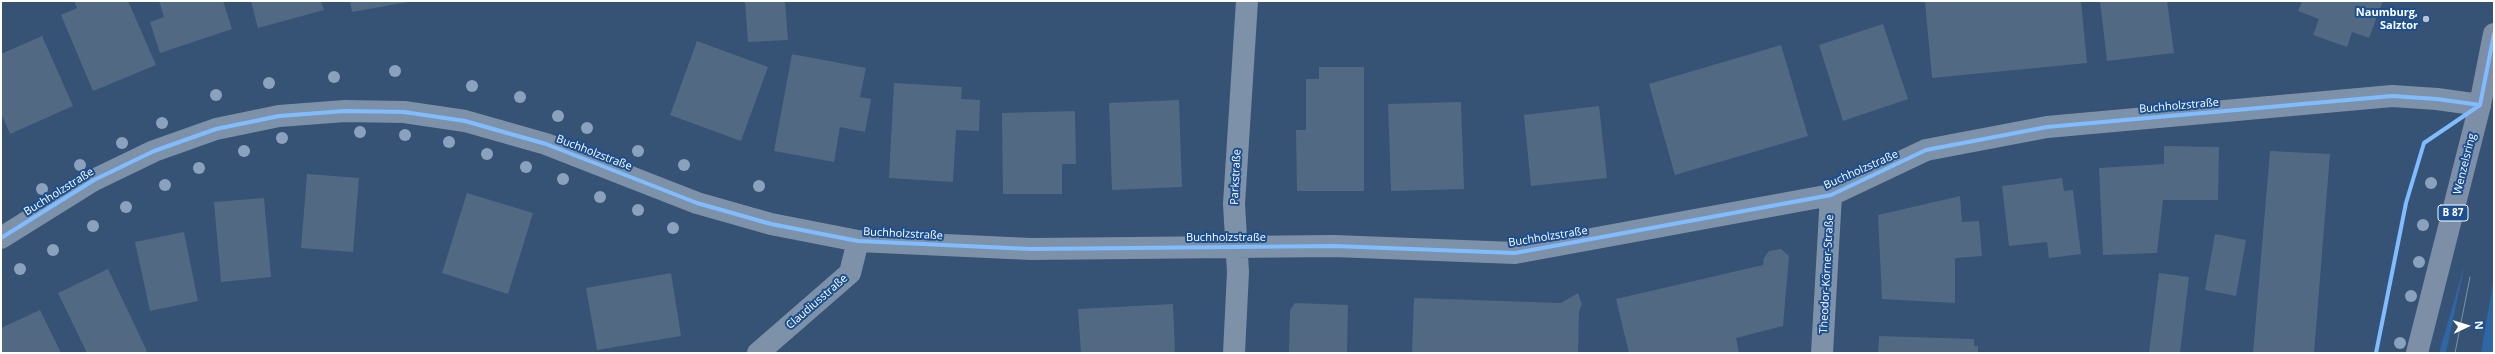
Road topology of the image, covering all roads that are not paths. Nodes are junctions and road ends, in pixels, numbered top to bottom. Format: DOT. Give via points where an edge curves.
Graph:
graph roads {
  1 [pos="1247,1"];
  2 [pos="2494,34"];
  3 [pos="2480,105"];
  4 [pos="1831,195"];
  5 [pos="1,238"];
  6 [pos="858,241"];
  7 [pos="1237,247"];
  8 [pos="758,353"];
  9 [pos="1234,353"];
  10 [pos="1822,353"];
  11 [pos="2417,353"];
  1 -- 7 [label="street, Parkstraße" via="1234,204"];
  2 -- 3 [label="main road, Wenzelsring / B 87"];
  3 -- 4 [label="street, Buchholzstraße" via="2437,98 2392,96 2047,127 1926,150"];
  3 -- 11 [label="main road, Wenzelsring / B 87"];
  4 -- 7 [label="street, Buchholzstraße" via="1515,253 1334,246"];
  4 -- 10 [label="street, Theodor-Körner-Straße"];
  5 -- 6 [label="street, Buchholzstraße" via="94,180 154,151 216,129 278,116 345,111 404,112 465,121 546,144 697,203 771,224"];
  6 -- 7 [label="street, Buchholzstraße" via="1032,249"];
  6 -- 8 [label="street, Claudiusstraße" via="850,272"];
  7 -- 9 [label="street, Parkstraße"];
}
